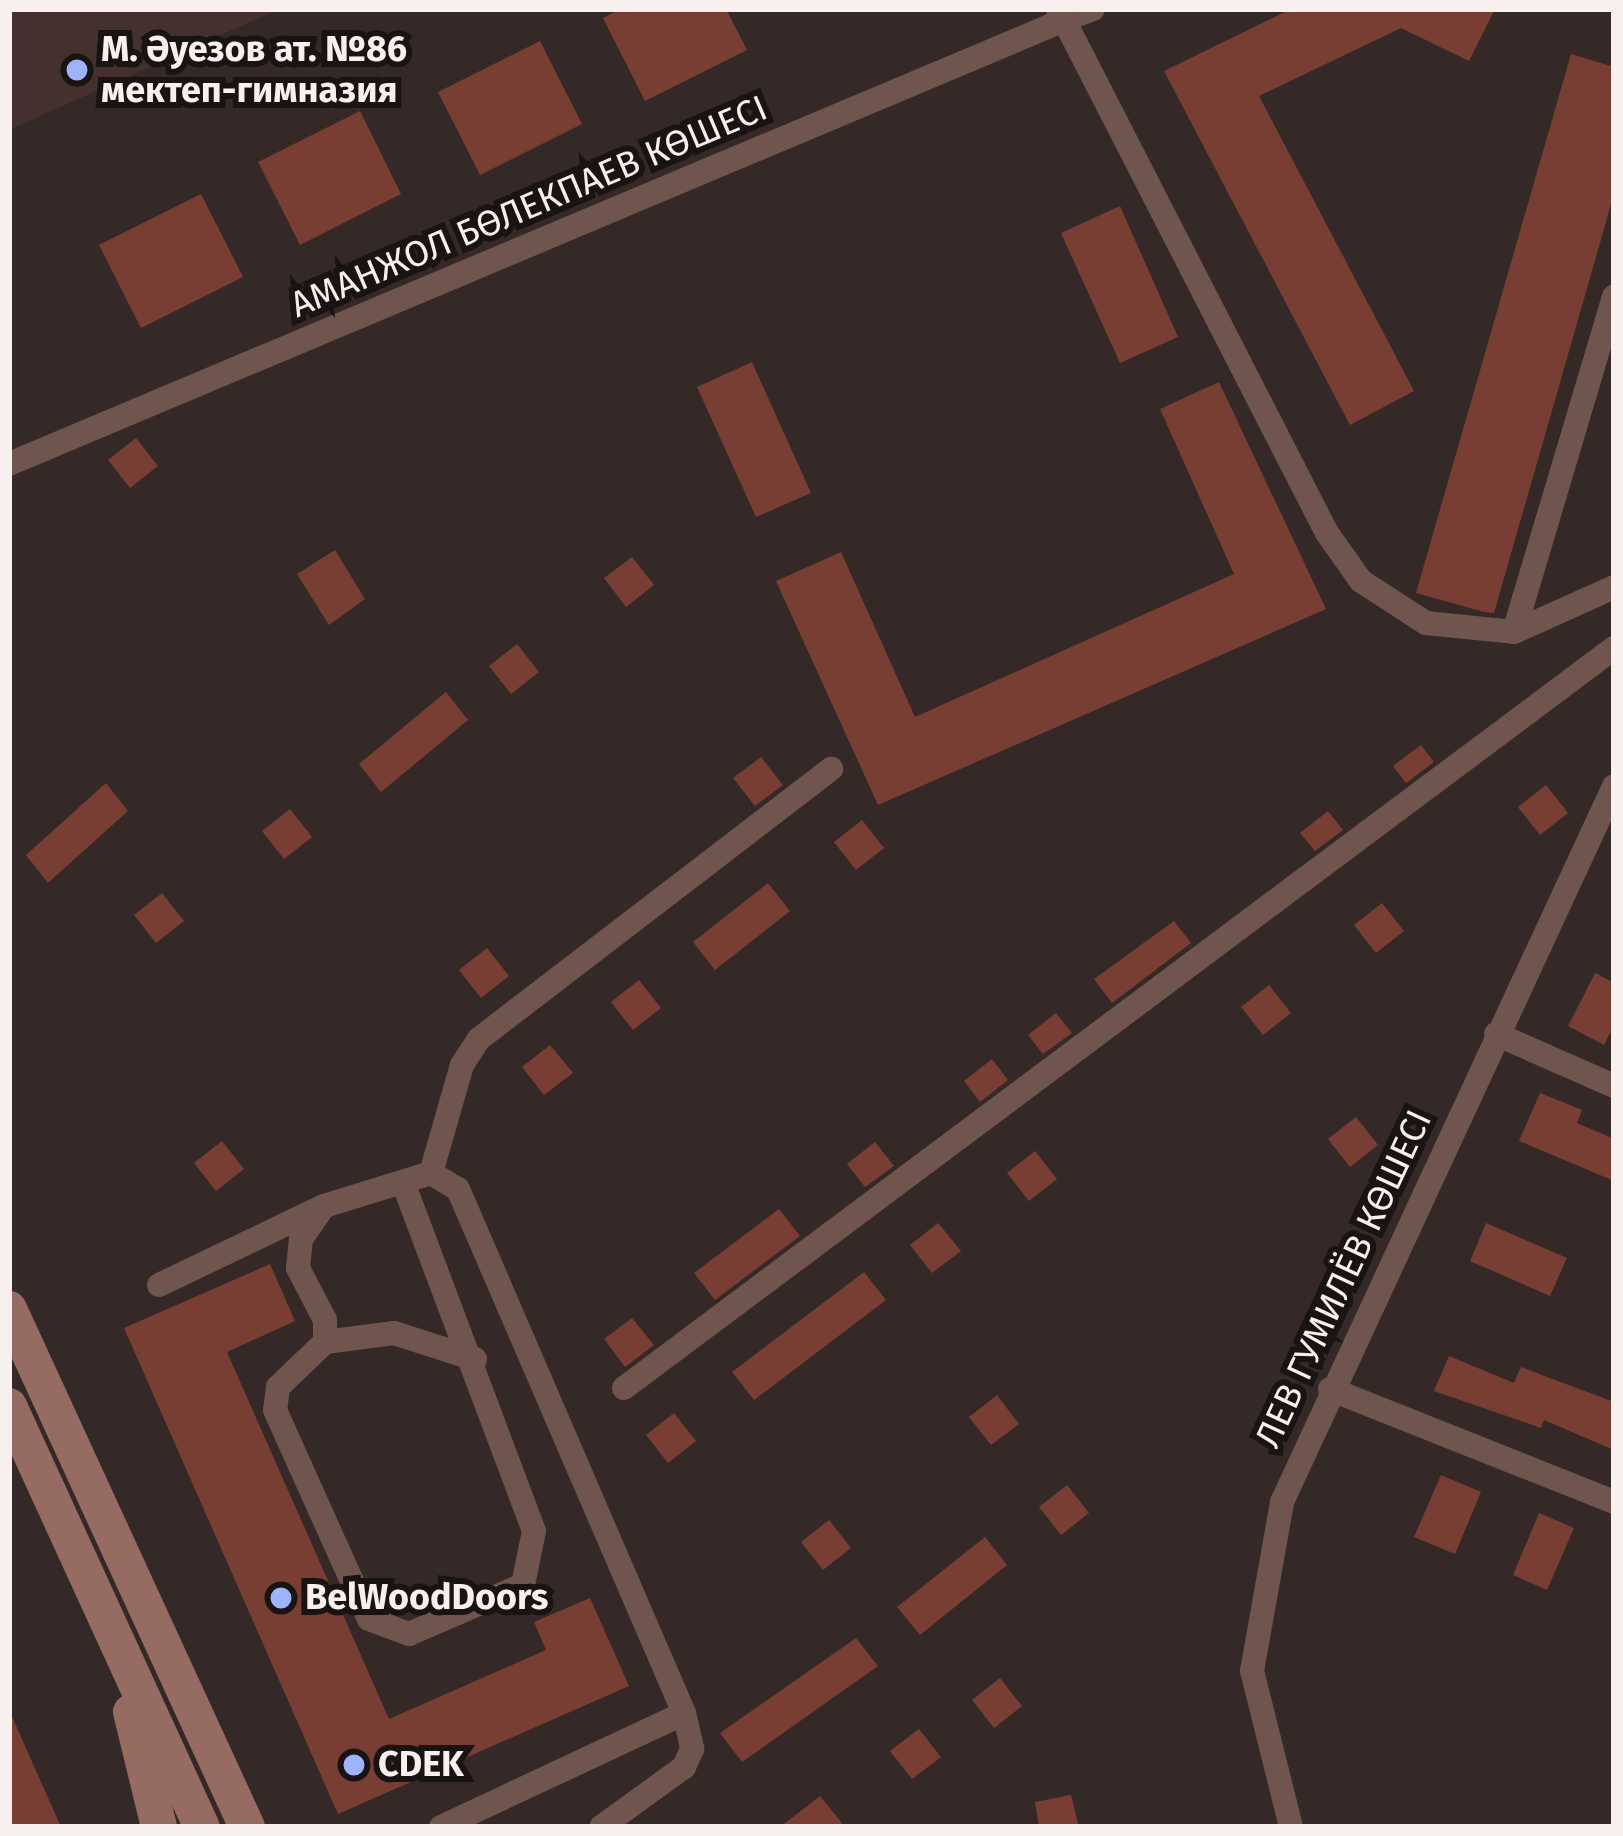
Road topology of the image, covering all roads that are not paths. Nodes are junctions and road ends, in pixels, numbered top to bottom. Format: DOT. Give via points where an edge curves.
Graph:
graph roads {
  1 [pos="1093,9"];
  2 [pos="1061,15"];
  3 [pos="1614,298"];
  4 [pos="9,464"];
  5 [pos="1614,587"];
  6 [pos="1514,632"];
  7 [pos="1614,648"];
  8 [pos="831,769"];
  9 [pos="1614,786"];
  10 [pos="1496,1034"];
  11 [pos="1614,1086"];
  12 [pos="431,1173"];
  13 [pos="403,1183"];
  14 [pos="324,1206"];
  15 [pos="159,1285"];
  16 [pos="9,1309"];
  17 [pos="325,1342"];
  18 [pos="476,1359"];
  19 [pos="624,1388"];
  20 [pos="1330,1389"];
  21 [pos="9,1406"];
  22 [pos="1614,1502"];
  23 [pos="132,1678"];
  24 [pos="684,1713"];
  25 [pos="159,1827"];
  26 [pos="202,1827"];
  27 [pos="247,1827"];
  28 [pos="441,1827"];
  29 [pos="601,1827"];
  30 [pos="1291,1827"];
  1 -- 2 [label="street, АМАНЖОЛ БӨЛЕКПАЕВ КӨШЕСІ"];
  2 -- 4 [label="street, АМАНЖОЛ БӨЛЕКПАЕВ КӨШЕСІ"];
  2 -- 6 [label="street" via="1327,533 1361,581 1426,623"];
  3 -- 6 [label="street"];
  5 -- 6 [label="street"];
  7 -- 19 [label="street"];
  8 -- 12 [label="street" via="479,1039 462,1065"];
  9 -- 10 [label="street, ЛЕВ ГУМИЛЁВ КӨШЕСІ"];
  10 -- 11 [label="street"];
  10 -- 20 [label="street, ЛЕВ ГУМИЛЁВ КӨШЕСІ"];
  12 -- 13 [label="street"];
  12 -- 24 [label="street" via="458,1189"];
  13 -- 14 [label="street"];
  13 -- 18 [label="street"];
  14 -- 15 [label="street"];
  14 -- 17 [label="street" via="301,1239 298,1268 325,1321"];
  16 -- 27 [label="street"];
  17 -- 18 [label="street" via="394,1333"];
  17 -- 18 [label="street" via="278,1387 275,1410 369,1619 409,1634 523,1585 535,1554"];
  20 -- 22 [label="street"];
  20 -- 30 [label="street, ЛЕВ ГУМИЛЁВ КӨШЕСІ" via="1282,1502 1252,1672"];
  21 -- 23 [label="street"];
  23 -- 25 [label="street" via="130,1715"];
  23 -- 26 [label="street"];
  24 -- 28 [label="street"];
  24 -- 29 [label="street" via="692,1749 684,1767"];
}
